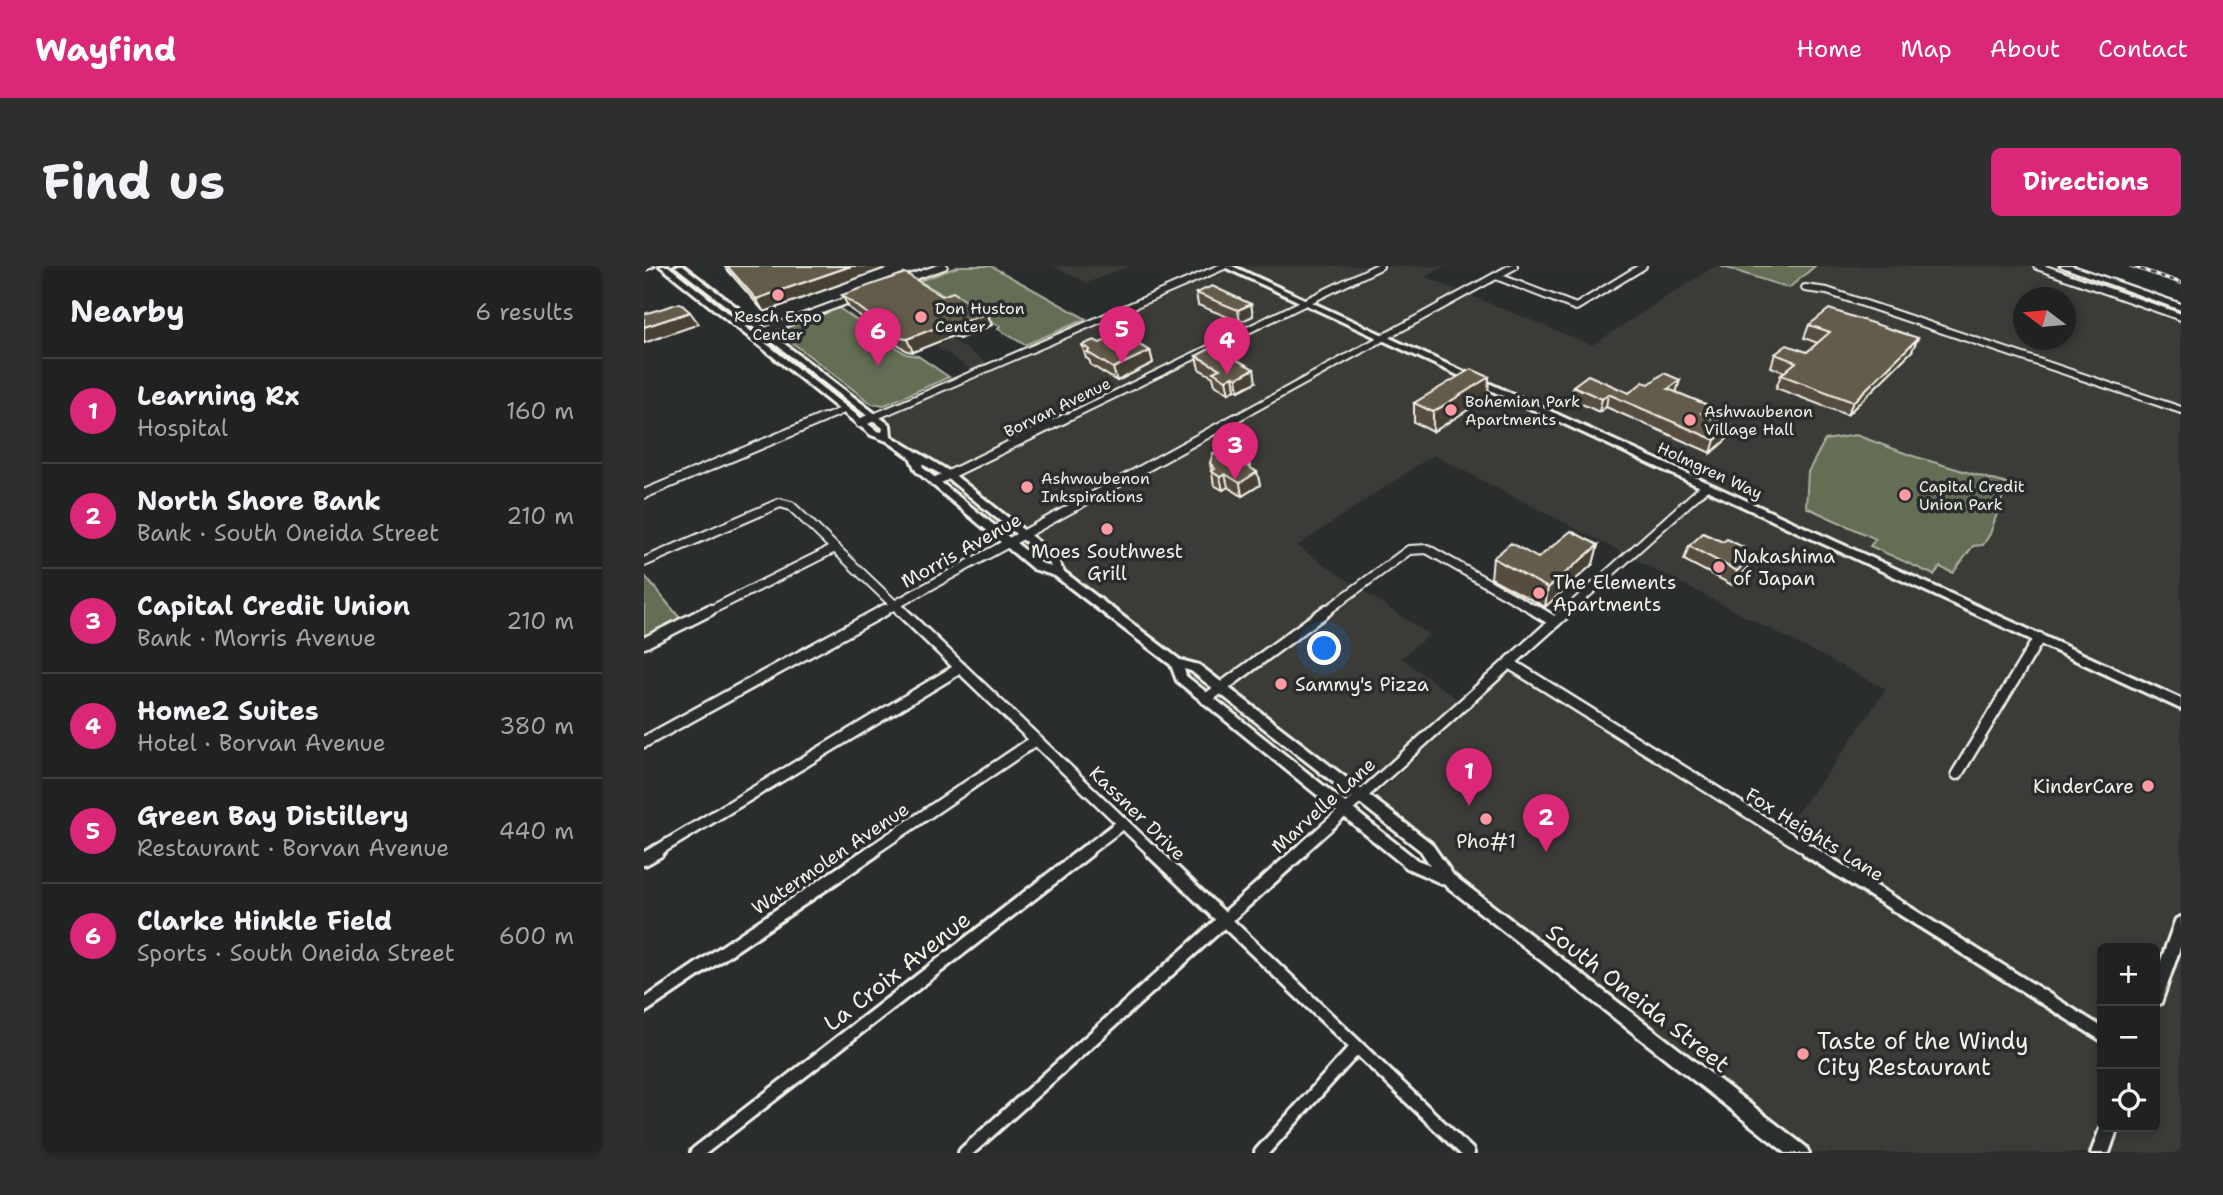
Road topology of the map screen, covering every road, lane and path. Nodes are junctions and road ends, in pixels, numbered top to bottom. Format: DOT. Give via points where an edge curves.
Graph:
graph roads {
  1 [pos="650,266"];
  2 [pos="664,266"];
  3 [pos="679,266"];
  4 [pos="944,266"];
  5 [pos="1225,266"];
  6 [pos="1380,266"];
  7 [pos="1514,266"];
  8 [pos="1643,266"];
  9 [pos="2038,266"];
  10 [pos="2064,266"];
  11 [pos="2092,266"];
  12 [pos="644,268"];
  13 [pos="1496,276"];
  14 [pos="888,286"];
  15 [pos="1805,288"];
  16 [pos="863,295"];
  17 [pos="2181,297"];
  18 [pos="1305,302"];
  19 [pos="2181,307"];
  20 [pos="2181,317"];
  21 [pos="763,331"];
  22 [pos="751,336"];
  23 [pos="1383,338"];
  24 [pos="844,410"];
  25 [pos="2181,410"];
  26 [pos="874,417"];
  27 [pos="860,423"];
  28 [pos="887,436"];
  29 [pos="915,457"];
  30 [pos="949,475"];
  31 [pos="934,482"];
  32 [pos="1706,486"];
  33 [pos="644,494"];
  34 [pos="1023,534"];
  35 [pos="1009,542"];
  36 [pos="835,548"];
  37 [pos="644,562"];
  38 [pos="1059,573"];
  39 [pos="895,605"];
  40 [pos="1555,622"];
  41 [pos="2039,638"];
  42 [pos="644,643"];
  43 [pos="1176,663"];
  44 [pos="1509,663"];
  45 [pos="960,668"];
  46 [pos="1221,688"];
  47 [pos="1206,699"];
  48 [pos="2181,704"];
  49 [pos="1036,740"];
  50 [pos="644,742"];
  51 [pos="1957,775"];
  52 [pos="1361,797"];
  53 [pos="1346,810"];
  54 [pos="1123,823"];
  55 [pos="644,859"];
  56 [pos="1448,880"];
  57 [pos="1224,920"];
  58 [pos="2181,924"];
  59 [pos="2160,984"];
  60 [pos="644,1006"];
  61 [pos="2097,1031"];
  62 [pos="1357,1047"];
  63 [pos="2107,1132"];
  64 [pos="697,1153"];
  65 [pos="965,1153"];
  66 [pos="1261,1153"];
  67 [pos="1468,1153"];
  68 [pos="1800,1153"];
  69 [pos="2100,1153"];
  1 -- 12 [label="main road"];
  2 -- 22 [label="street, South Oneida Street"];
  3 -- 21 [label="street, South Oneida Street"];
  4 -- 14 [label="street"];
  5 -- 18 [label="street, Holmgren Way"];
  5 -- 26 [label="street"];
  6 -- 18 [label="street, Borvan Avenue"];
  7 -- 13 [label="street, Morris Avenue"];
  8 -- 13 [label="street" via="1576,307"];
  9 -- 20 [label="street"];
  10 -- 19 [label="main road"];
  11 -- 17 [label="main road"];
  13 -- 23 [label="street, Morris Avenue"];
  15 -- 25 [label="street" via="1839,295"];
  16 -- 21 [label="street"];
  18 -- 23 [label="street, Holmgren Way"];
  18 -- 30 [label="street, Borvan Avenue"];
  21 -- 22 [label="street"];
  21 -- 26 [label="street, South Oneida Street"];
  22 -- 24 [label="street, South Oneida Street"];
  23 -- 32 [label="street, Holmgren Way"];
  23 -- 34 [label="street, Morris Avenue"];
  24 -- 27 [label="street, South Oneida Street"];
  24 -- 33 [label="street"];
  26 -- 27 [label="street"];
  26 -- 28 [label="street, South Oneida Street" via="887,427"];
  27 -- 28 [label="street, South Oneida Street"];
  28 -- 29 [label="street, South Oneida Street"];
  29 -- 30 [label="street, South Oneida Street"];
  29 -- 31 [label="street, South Oneida Street" via="919,469"];
  30 -- 31 [label="street, Borvan Avenue"];
  30 -- 34 [label="street, South Oneida Street"];
  31 -- 35 [label="street, South Oneida Street"];
  32 -- 40 [label="street, Marvelle Lane"];
  32 -- 41 [label="street, Holmgren Way"];
  34 -- 35 [label="street, Morris Avenue"];
  34 -- 38 [label="street, South Oneida Street" via="1052,558"];
  35 -- 38 [label="street, South Oneida Street" via="1037,566"];
  35 -- 39 [label="street, Morris Avenue"];
  36 -- 37 [label="street, Kassner Drive" via="791,506 780,503"];
  36 -- 39 [label="street, Kassner Drive"];
  36 -- 42 [label="street"];
  38 -- 43 [label="street, South Oneida Street"];
  39 -- 45 [label="street, Kassner Drive"];
  39 -- 50 [label="street, Morris Avenue"];
  40 -- 44 [label="street, Marvelle Lane"];
  40 -- 46 [label="street" via="1440,554 1409,550"];
  41 -- 48 [label="street, Holmgren Way"];
  41 -- 51 [label="street"];
  43 -- 46 [label="street, South Oneida Street" via="1195,668"];
  43 -- 47 [label="street, South Oneida Street" via="1181,678"];
  44 -- 52 [label="street, Marvelle Lane"];
  44 -- 61 [label="street, Fox Heights Lane"];
  45 -- 49 [label="street, Kassner Drive"];
  45 -- 55 [label="street"];
  46 -- 47 [label="street"];
  46 -- 52 [label="street, South Oneida Street"];
  47 -- 53 [label="street, South Oneida Street"];
  49 -- 54 [label="street, Kassner Drive"];
  49 -- 60 [label="street, Watermolen Avenue"];
  52 -- 53 [label="street, Marvelle Lane"];
  52 -- 56 [label="street, South Oneida Street" via="1426,847"];
  53 -- 56 [label="street, South Oneida Street" via="1412,864"];
  53 -- 57 [label="street, Marvelle Lane"];
  54 -- 57 [label="street, Kassner Drive"];
  54 -- 64 [label="street, La Croix Avenue"];
  56 -- 68 [label="street, South Oneida Street"];
  57 -- 62 [label="street, Kassner Drive"];
  57 -- 65 [label="street, Marvelle Lane"];
  58 -- 59 [label="street"];
  62 -- 66 [label="street"];
  62 -- 67 [label="street, Kassner Drive"];
  63 -- 69 [label="street"];
}
